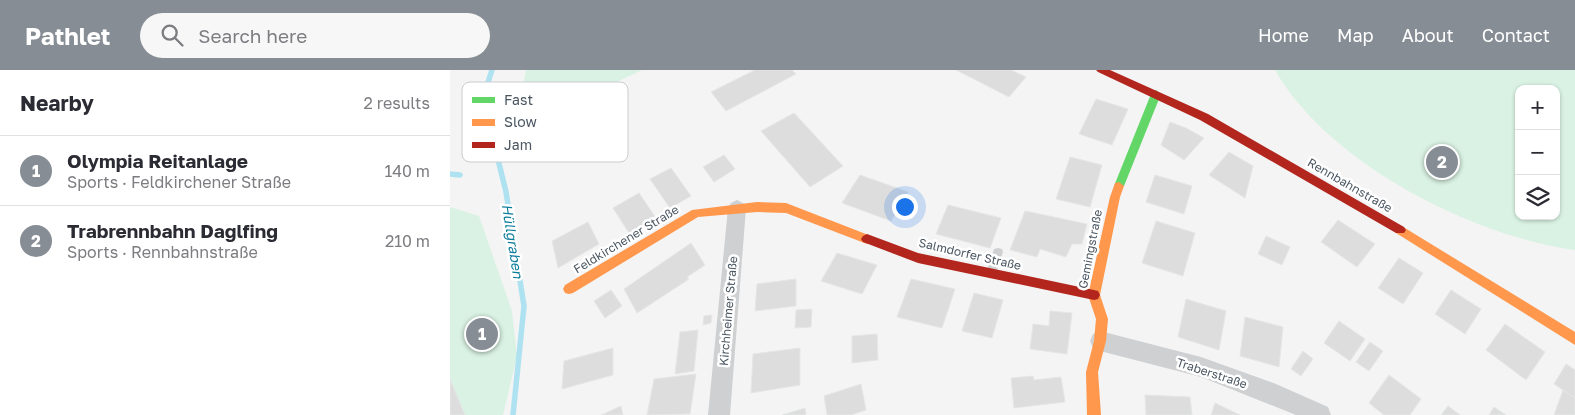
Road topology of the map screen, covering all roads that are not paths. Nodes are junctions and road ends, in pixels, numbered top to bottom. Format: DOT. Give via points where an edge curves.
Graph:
graph roads {
  1 [pos="1101,70"];
  2 [pos="1156,94"];
  3 [pos="737,208"];
  4 [pos="786,208"];
  5 [pos="998,252"];
  6 [pos="991,273"];
  7 [pos="569,289"];
  8 [pos="1094,295"];
  9 [pos="1575,339"];
  10 [pos="1100,342"];
  11 [pos="719,415"];
  12 [pos="1094,415"];
  13 [pos="1320,415"];
  1 -- 2 [label="street, Rennbahnstraße"];
  2 -- 8 [label="street, Gemingstraße" via="1115,197"];
  2 -- 9 [label="street, Rennbahnstraße" via="1242,138 1406,233"];
  3 -- 4 [label="street, Feldkirchener Straße"];
  3 -- 7 [label="street, Feldkirchener Straße" via="696,213"];
  3 -- 11 [label="street, Kirchheimer Straße"];
  4 -- 6 [label="street, Salmdorfer Straße" via="918,258"];
  5 -- 6 [label="lane"];
  6 -- 8 [label="street, Salmdorfer Straße"];
  8 -- 10 [label="street, Gemingstraße" via="1102,319"];
  10 -- 12 [label="street, Gemingstraße" via="1092,372"];
  10 -- 13 [label="street, Traberstraße" via="1201,367"];
}
